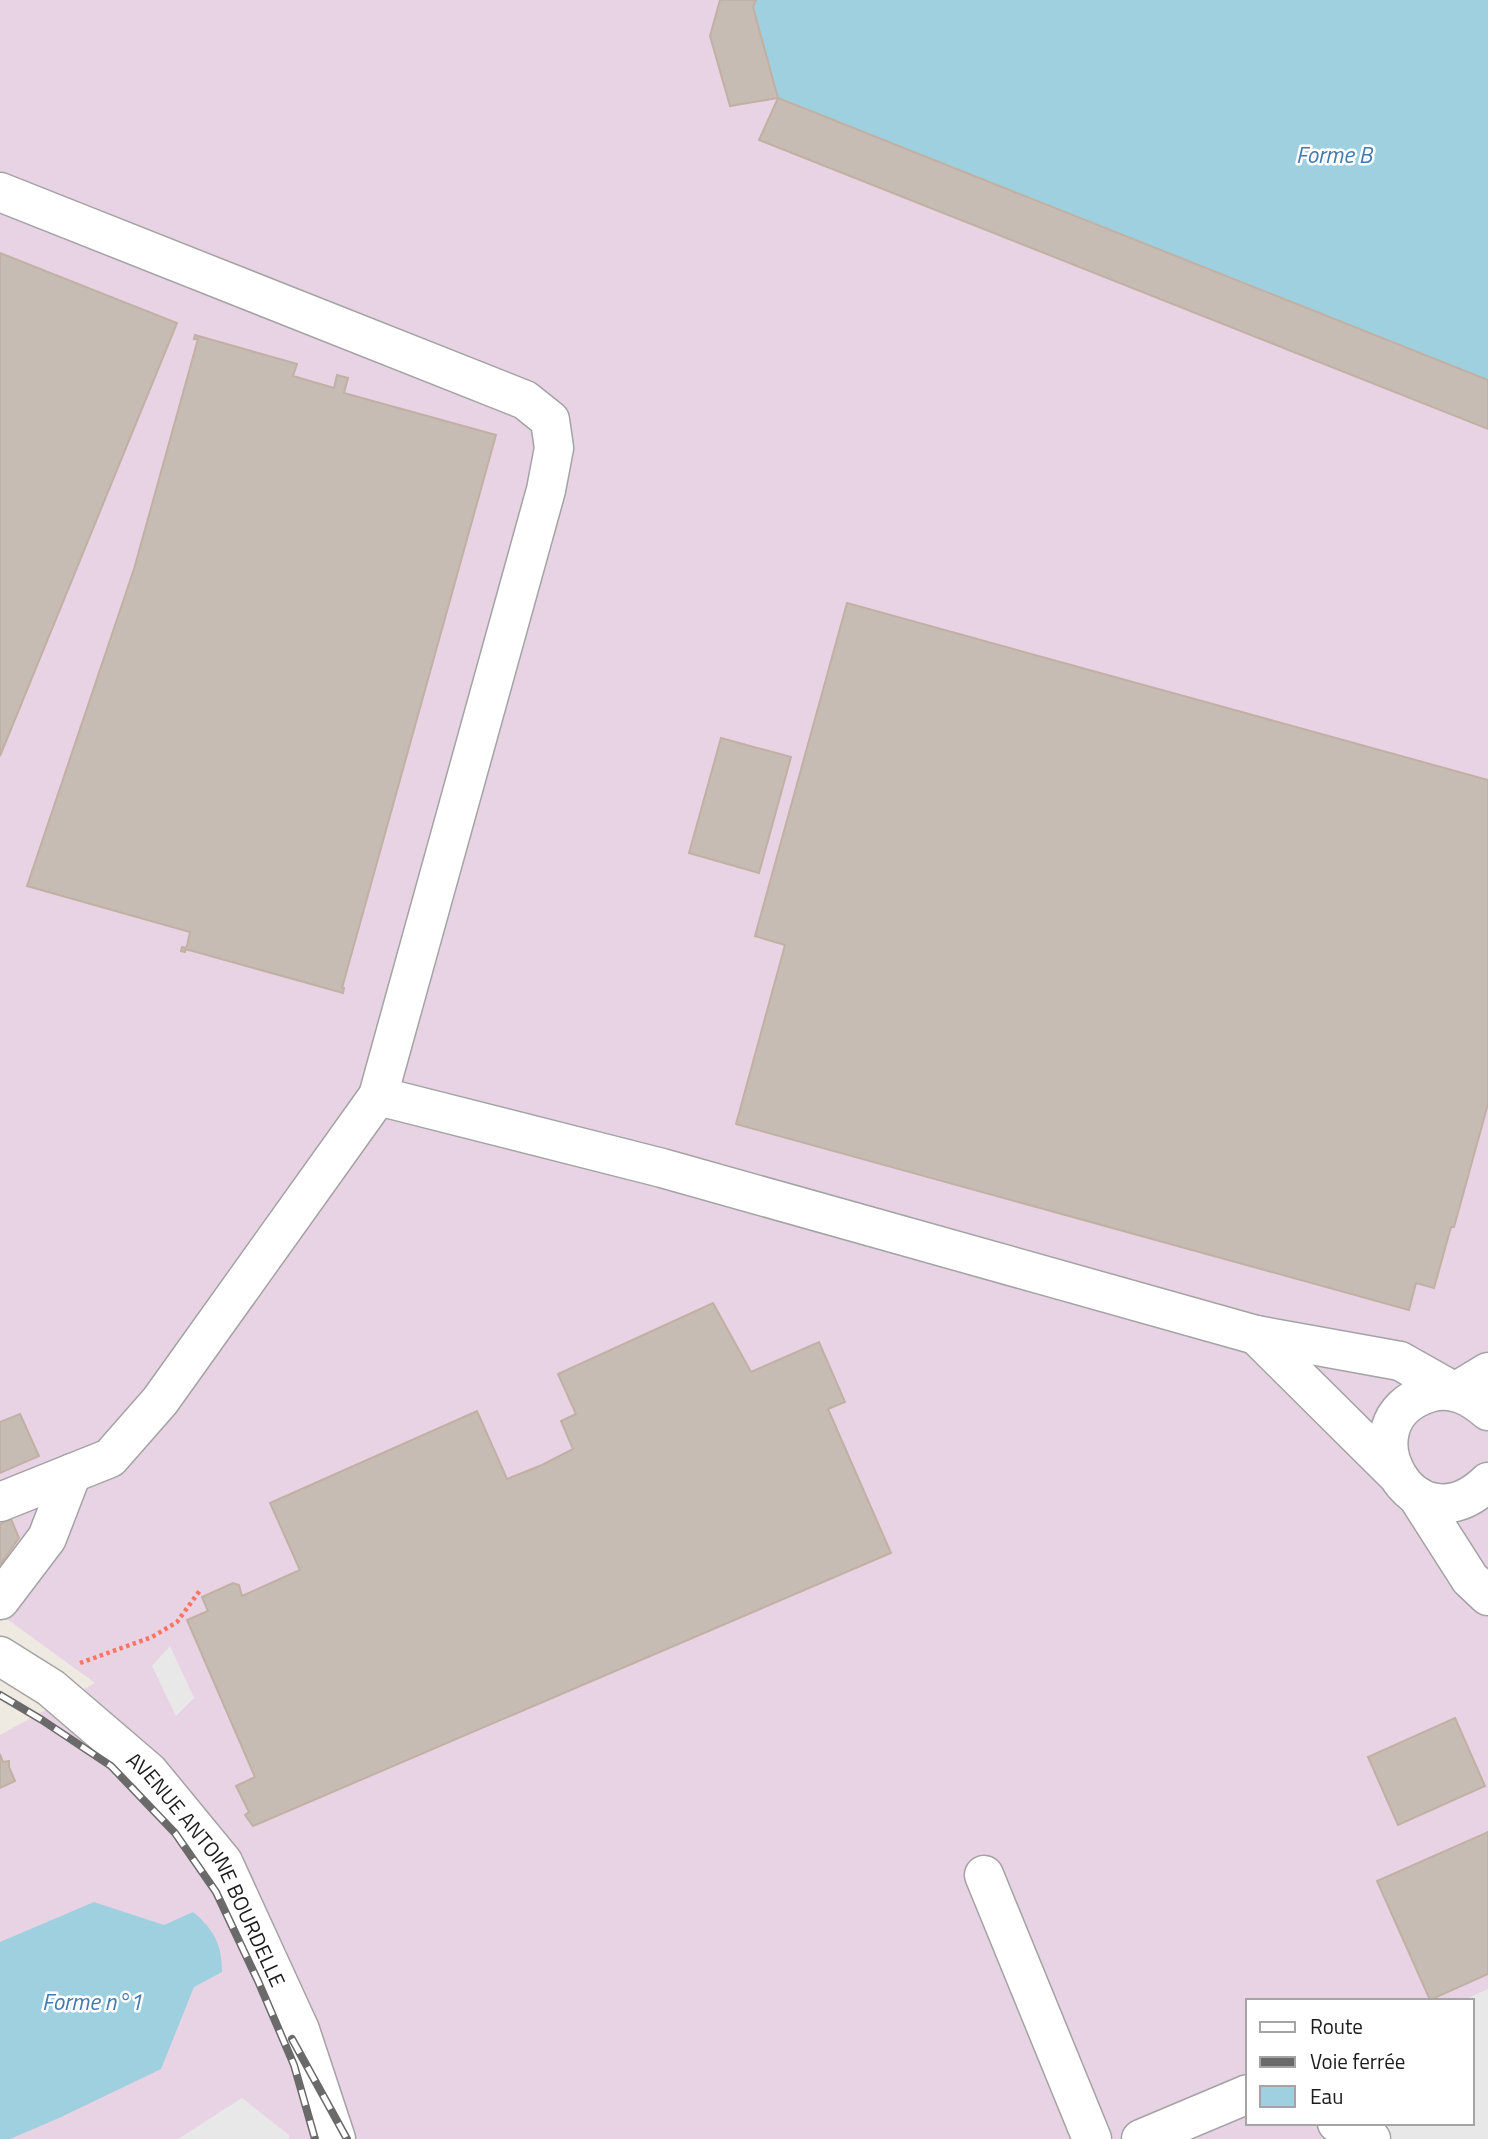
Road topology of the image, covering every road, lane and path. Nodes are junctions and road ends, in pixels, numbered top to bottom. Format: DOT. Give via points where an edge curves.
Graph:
graph roads {
  1 [pos="0,192"];
  2 [pos="378,1096"];
  3 [pos="1256,1335"];
  4 [pos="1488,1372"];
  5 [pos="1455,1392"];
  6 [pos="1488,1411"];
  7 [pos="72,1473"];
  8 [pos="1488,1482"];
  9 [pos="1406,1485"];
  10 [pos="0,1503"];
  11 [pos="201,1589"];
  12 [pos="6,1593"];
  13 [pos="1488,1596"];
  14 [pos="0,1656"];
  15 [pos="80,1663"];
  16 [pos="984,1875"];
  17 [pos="1246,2095"];
  18 [pos="1341,2125"];
  19 [pos="336,2139"];
  20 [pos="1092,2139"];
  21 [pos="1141,2139"];
  22 [pos="1371,2139"];
  1 -- 2 [label="street" via="525,400 550,420 554,448 546,490"];
  2 -- 3 [label="street" via="662,1168"];
  2 -- 7 [label="street" via="160,1401 110,1458"];
  3 -- 5 [label="street" via="1400,1362"];
  3 -- 9 [label="street"];
  4 -- 5 [label="street"];
  5 -- 6 [label="street" via="1473,1398"];
  5 -- 9 [label="street" via="1419,1396 1394,1421 1389,1457"];
  7 -- 10 [label="street"];
  7 -- 12 [label="street" via="47,1538"];
  8 -- 9 [label="street" via="1464,1500 1448,1503 1432,1502"];
  9 -- 13 [label="street" via="1470,1579"];
  11 -- 15 [label="path" via="177,1622 161,1632"];
  14 -- 19 [label="street, AVENUE ANTOINE BOURDELLE" via="51,1688 149,1772 223,1862 300,2030"];
  16 -- 20 [label="street"];
  17 -- 21 [label="street"];
  18 -- 22 [label="street"];
}
